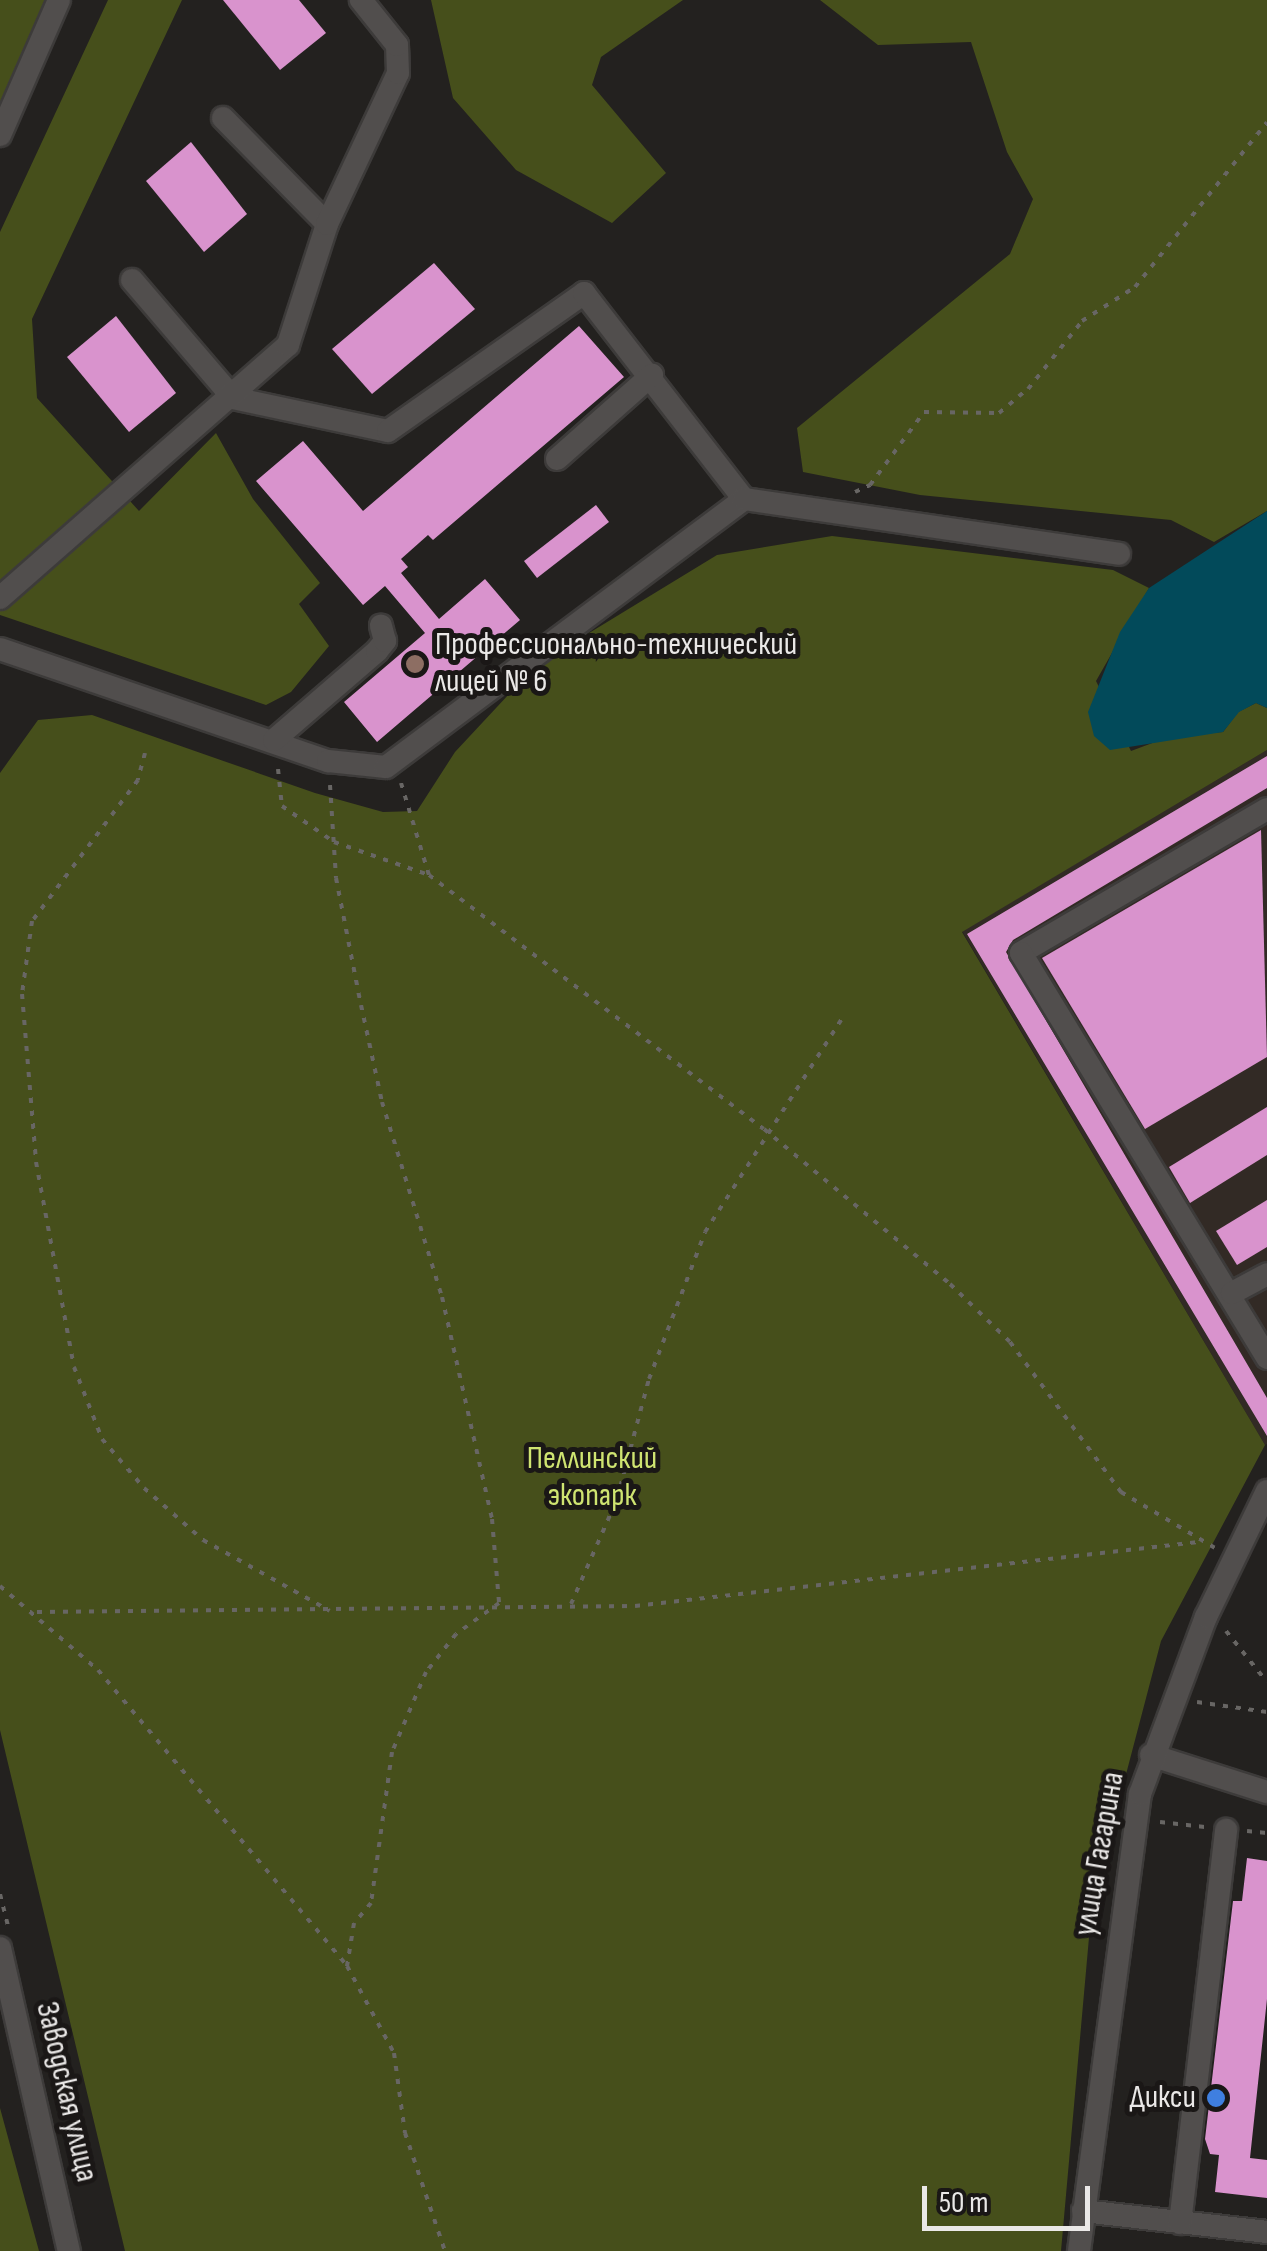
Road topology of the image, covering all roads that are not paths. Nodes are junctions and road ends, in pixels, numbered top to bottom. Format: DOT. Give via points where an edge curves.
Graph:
graph roads {
  1 [pos="59,0"];
  2 [pos="360,0"];
  3 [pos="223,118"];
  4 [pos="0,135"];
  5 [pos="327,224"];
  6 [pos="132,280"];
  7 [pos="652,375"];
  8 [pos="232,398"];
  9 [pos="557,459"];
  10 [pos="744,499"];
  11 [pos="1118,554"];
  12 [pos="0,598"];
  13 [pos="381,626"];
  14 [pos="0,650"];
  15 [pos="274,740"];
  16 [pos="1267,809"];
  17 [pos="1267,1274"];
  18 [pos="1232,1293"];
  19 [pos="1267,1358"];
  20 [pos="1264,1505"];
  21 [pos="1151,1755"];
  22 [pos="1267,1792"];
  23 [pos="1220,1829"];
  24 [pos="0,1948"];
  25 [pos="1083,2211"];
  26 [pos="1180,2223"];
  27 [pos="1264,2238"];
  28 [pos="69,2251"];
  29 [pos="1079,2251"];
  1 -- 4 [label="street"];
  2 -- 5 [label="street" via="398,46 398,73"];
  3 -- 5 [label="street"];
  5 -- 8 [label="street" via="288,345"];
  6 -- 8 [label="street"];
  7 -- 8 [label="street" via="584,293 388,431"];
  7 -- 9 [label="street"];
  7 -- 10 [label="street"];
  8 -- 12 [label="street"];
  10 -- 11 [label="street"];
  10 -- 15 [label="street" via="386,767 328,760"];
  13 -- 15 [label="street" via="386,641"];
  14 -- 15 [label="street"];
  16 -- 18 [label="street" via="1021,953 1126,1136"];
  17 -- 18 [label="street"];
  18 -- 19 [label="street"];
  20 -- 21 [label="street, улица Гагарина" via="1233,1555"];
  21 -- 22 [label="street"];
  21 -- 25 [label="street, улица Гагарина"];
  23 -- 26 [label="street"];
  24 -- 28 [label="street, Заводская улица"];
  25 -- 26 [label="street"];
  25 -- 29 [label="street, улица Гагарина"];
  26 -- 27 [label="street"];
}
